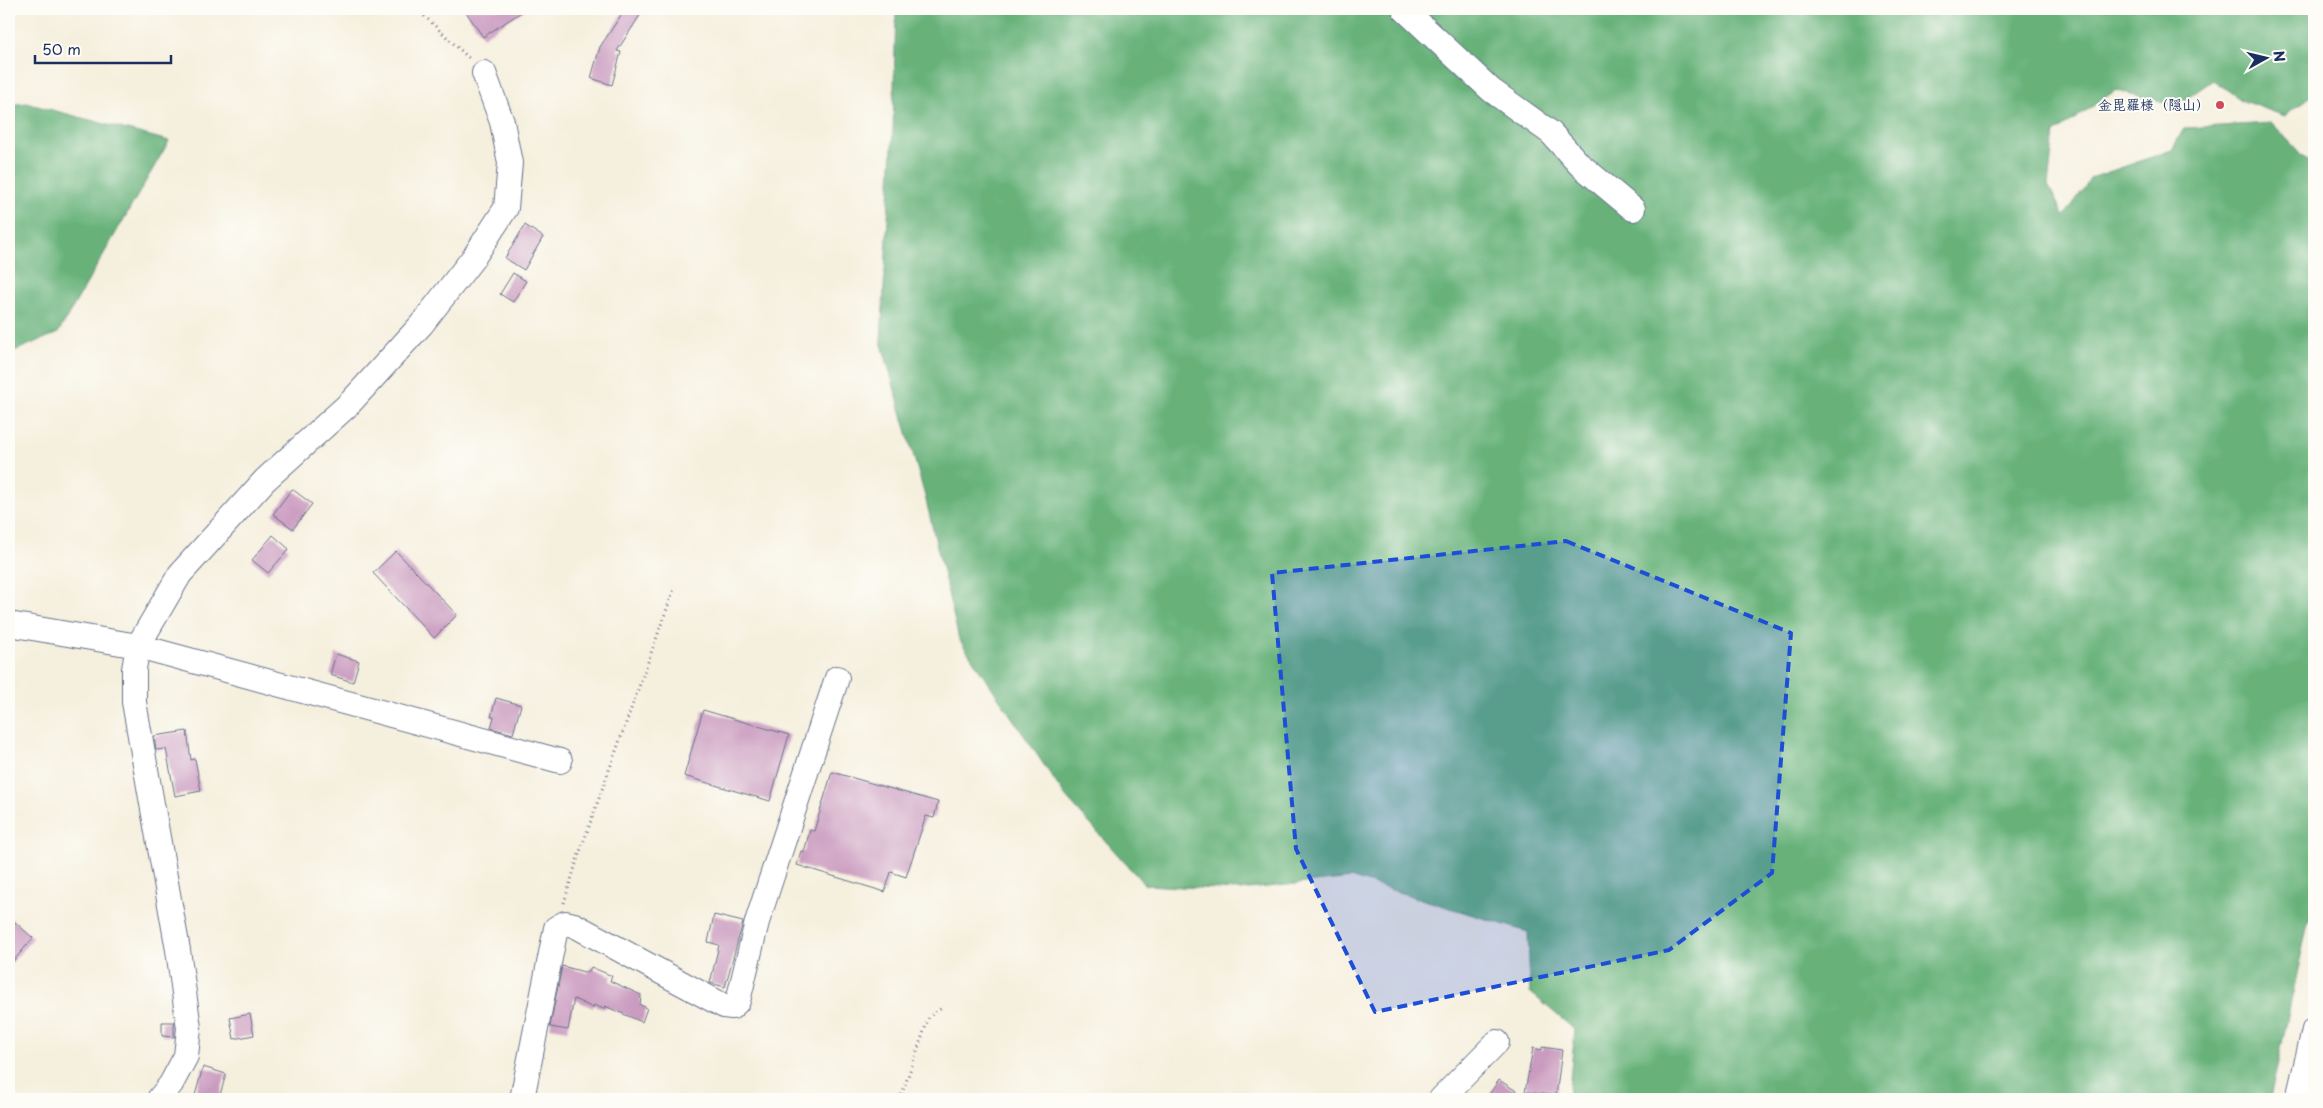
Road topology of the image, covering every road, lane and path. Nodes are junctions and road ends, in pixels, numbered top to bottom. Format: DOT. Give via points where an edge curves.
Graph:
graph roads {
  1 [pos="417,9"];
  2 [pos="1404,9"];
  3 [pos="484,73"];
  4 [pos="1633,209"];
  5 [pos="674,589"];
  6 [pos="9,624"];
  7 [pos="138,646"];
  8 [pos="837,678"];
  9 [pos="560,761"];
  10 [pos="556,928"];
  11 [pos="943,1007"];
  12 [pos="2314,1030"];
  13 [pos="1497,1042"];
  14 [pos="159,1099"];
  15 [pos="522,1099"];
  16 [pos="900,1099"];
  17 [pos="1441,1099"];
  18 [pos="2298,1099"];
  1 -- 3 [label="path"];
  2 -- 4 [label="street" via="1491,90 1550,133 1579,164"];
  3 -- 7 [label="street" via="502,122 510,163 506,208 474,257 421,325 349,404 265,480 180,574"];
  5 -- 10 [label="path" via="578,857"];
  6 -- 7 [label="street"];
  7 -- 9 [label="street"];
  7 -- 14 [label="street" via="134,702 189,1028 186,1056"];
  8 -- 10 [label="street" via="757,922 738,1001 732,1007 724,1006 574,925"];
  10 -- 15 [label="street"];
  11 -- 16 [label="path" via="929,1017"];
  12 -- 18 [label="street"];
  13 -- 17 [label="street"];
}
